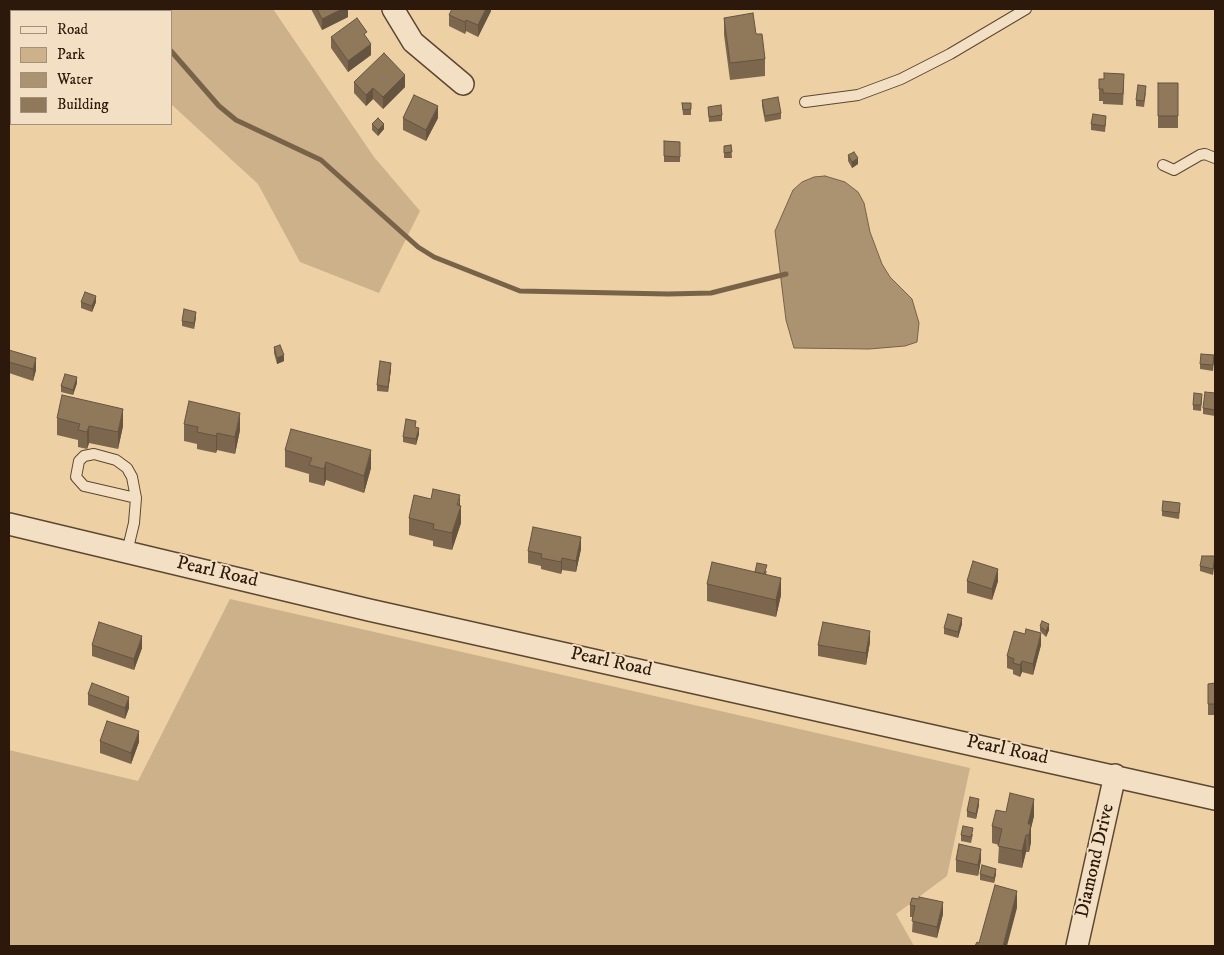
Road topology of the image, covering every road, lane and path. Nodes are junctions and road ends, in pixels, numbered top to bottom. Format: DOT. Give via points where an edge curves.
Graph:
graph roads {
  1 [pos="393,9"];
  2 [pos="1026,9"];
  3 [pos="463,84"];
  4 [pos="804,102"];
  5 [pos="1215,158"];
  6 [pos="1163,165"];
  7 [pos="136,498"];
  8 [pos="9,524"];
  9 [pos="127,552"];
  10 [pos="1116,775"];
  11 [pos="1215,799"];
  12 [pos="1077,946"];
  1 -- 3 [label="street" via="413,42"];
  2 -- 4 [label="lane" via="901,79 858,95"];
  5 -- 6 [label="lane" via="1200,155 1174,170"];
  7 -- 7 [label="lane" via="84,486 76,478 79,461 94,454 116,460 127,468 132,477"];
  7 -- 9 [label="lane"];
  8 -- 9 [label="street, Pearl Road"];
  9 -- 10 [label="street, Pearl Road" via="369,610"];
  10 -- 11 [label="street, Pearl Road"];
  10 -- 12 [label="street, Diamond Drive"];
}
